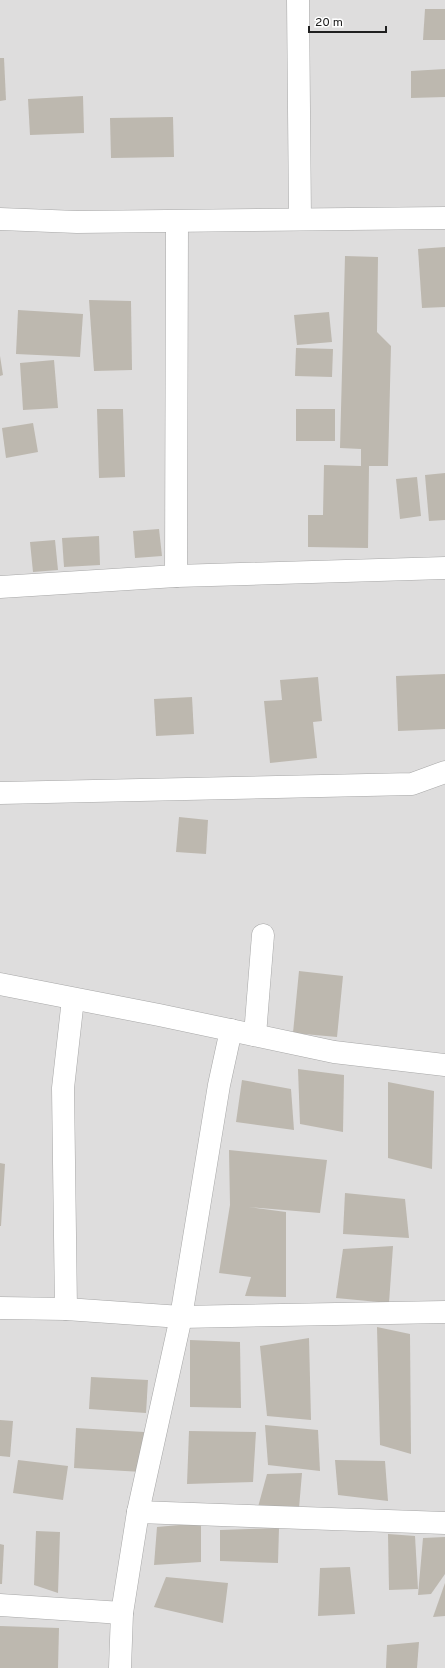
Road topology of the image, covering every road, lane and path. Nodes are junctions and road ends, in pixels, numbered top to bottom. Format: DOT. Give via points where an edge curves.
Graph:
graph roads {
  1 [pos="298,0"];
  2 [pos="445,218"];
  3 [pos="0,219"];
  4 [pos="300,219"];
  5 [pos="177,222"];
  6 [pos="445,568"];
  7 [pos="176,576"];
  8 [pos="0,588"];
  9 [pos="445,772"];
  10 [pos="0,793"];
  11 [pos="263,935"];
  12 [pos="0,984"];
  13 [pos="74,999"];
  14 [pos="231,1030"];
  15 [pos="255,1035"];
  16 [pos="445,1065"];
  17 [pos="0,1308"];
  18 [pos="66,1309"];
  19 [pos="445,1312"];
  20 [pos="181,1317"];
  21 [pos="138,1512"];
  22 [pos="445,1523"];
  23 [pos="0,1605"];
  24 [pos="122,1613"];
  25 [pos="120,1668"];
  1 -- 4 [label="street"];
  2 -- 4 [label="street"];
  3 -- 5 [label="street"];
  4 -- 5 [label="street"];
  5 -- 7 [label="street"];
  6 -- 7 [label="street"];
  7 -- 8 [label="street"];
  9 -- 10 [label="street" via="412,784"];
  11 -- 15 [label="street"];
  12 -- 13 [label="street"];
  13 -- 14 [label="street"];
  13 -- 18 [label="street" via="63,1088"];
  14 -- 15 [label="street"];
  14 -- 20 [label="street" via="219,1085"];
  15 -- 16 [label="street" via="334,1052"];
  17 -- 18 [label="street"];
  18 -- 20 [label="street"];
  19 -- 20 [label="street"];
  20 -- 21 [label="street"];
  21 -- 22 [label="street"];
  21 -- 24 [label="street"];
  23 -- 24 [label="street"];
  24 -- 25 [label="street"];
}
